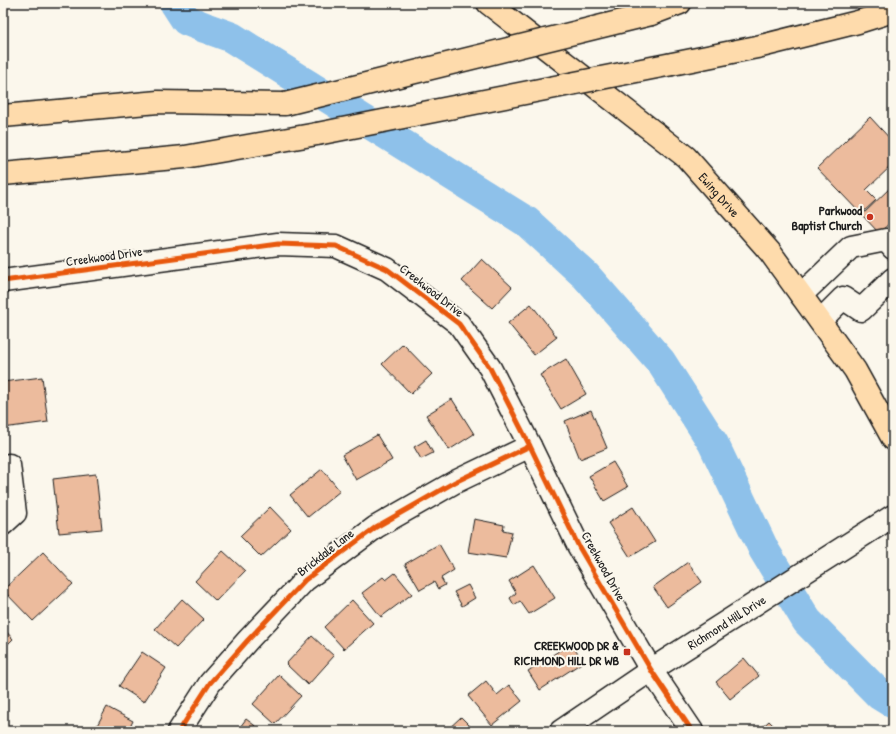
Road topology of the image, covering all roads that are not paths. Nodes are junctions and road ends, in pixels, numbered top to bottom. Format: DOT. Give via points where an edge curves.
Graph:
graph roads {
  1 [pos="488,3"];
  2 [pos="680,3"];
  3 [pos="893,11"];
  4 [pos="3,116"];
  5 [pos="3,174"];
  6 [pos="893,248"];
  7 [pos="822,274"];
  8 [pos="893,279"];
  9 [pos="3,282"];
  10 [pos="801,295"];
  11 [pos="843,298"];
  12 [pos="820,321"];
  13 [pos="893,439"];
  14 [pos="530,446"];
  15 [pos="3,466"];
  16 [pos="893,516"];
  17 [pos="3,524"];
  18 [pos="651,670"];
  19 [pos="179,731"];
  20 [pos="561,731"];
  21 [pos="692,731"];
  1 -- 10 [label="main road, Ewing Drive" via="686,157 770,252"];
  2 -- 4 [label="main road, bridge" via="651,14 285,104 158,102"];
  3 -- 5 [label="main road, bridge" via="757,47 317,134 185,157"];
  6 -- 7 [label="street" via="886,240 851,247"];
  7 -- 10 [label="street"];
  7 -- 11 [label="street"];
  8 -- 11 [label="street" via="861,310"];
  9 -- 14 [label="street, Creekwood Drive" via="278,244 336,246 387,269 459,324 490,368"];
  10 -- 12 [label="main road, Ewing Drive"];
  11 -- 12 [label="street"];
  12 -- 13 [label="main road, Ewing Drive" via="855,370"];
  14 -- 18 [label="street, Creekwood Drive" via="579,547"];
  14 -- 19 [label="street, Brickdale Lane" via="455,482 376,527 305,580 210,683"];
  15 -- 17 [label="street" via="9,465 15,513"];
  16 -- 18 [label="street, Richmond Hill Drive"];
  18 -- 20 [label="street, Richmond Hill Drive"];
  18 -- 21 [label="street, Creekwood Drive"];
}
